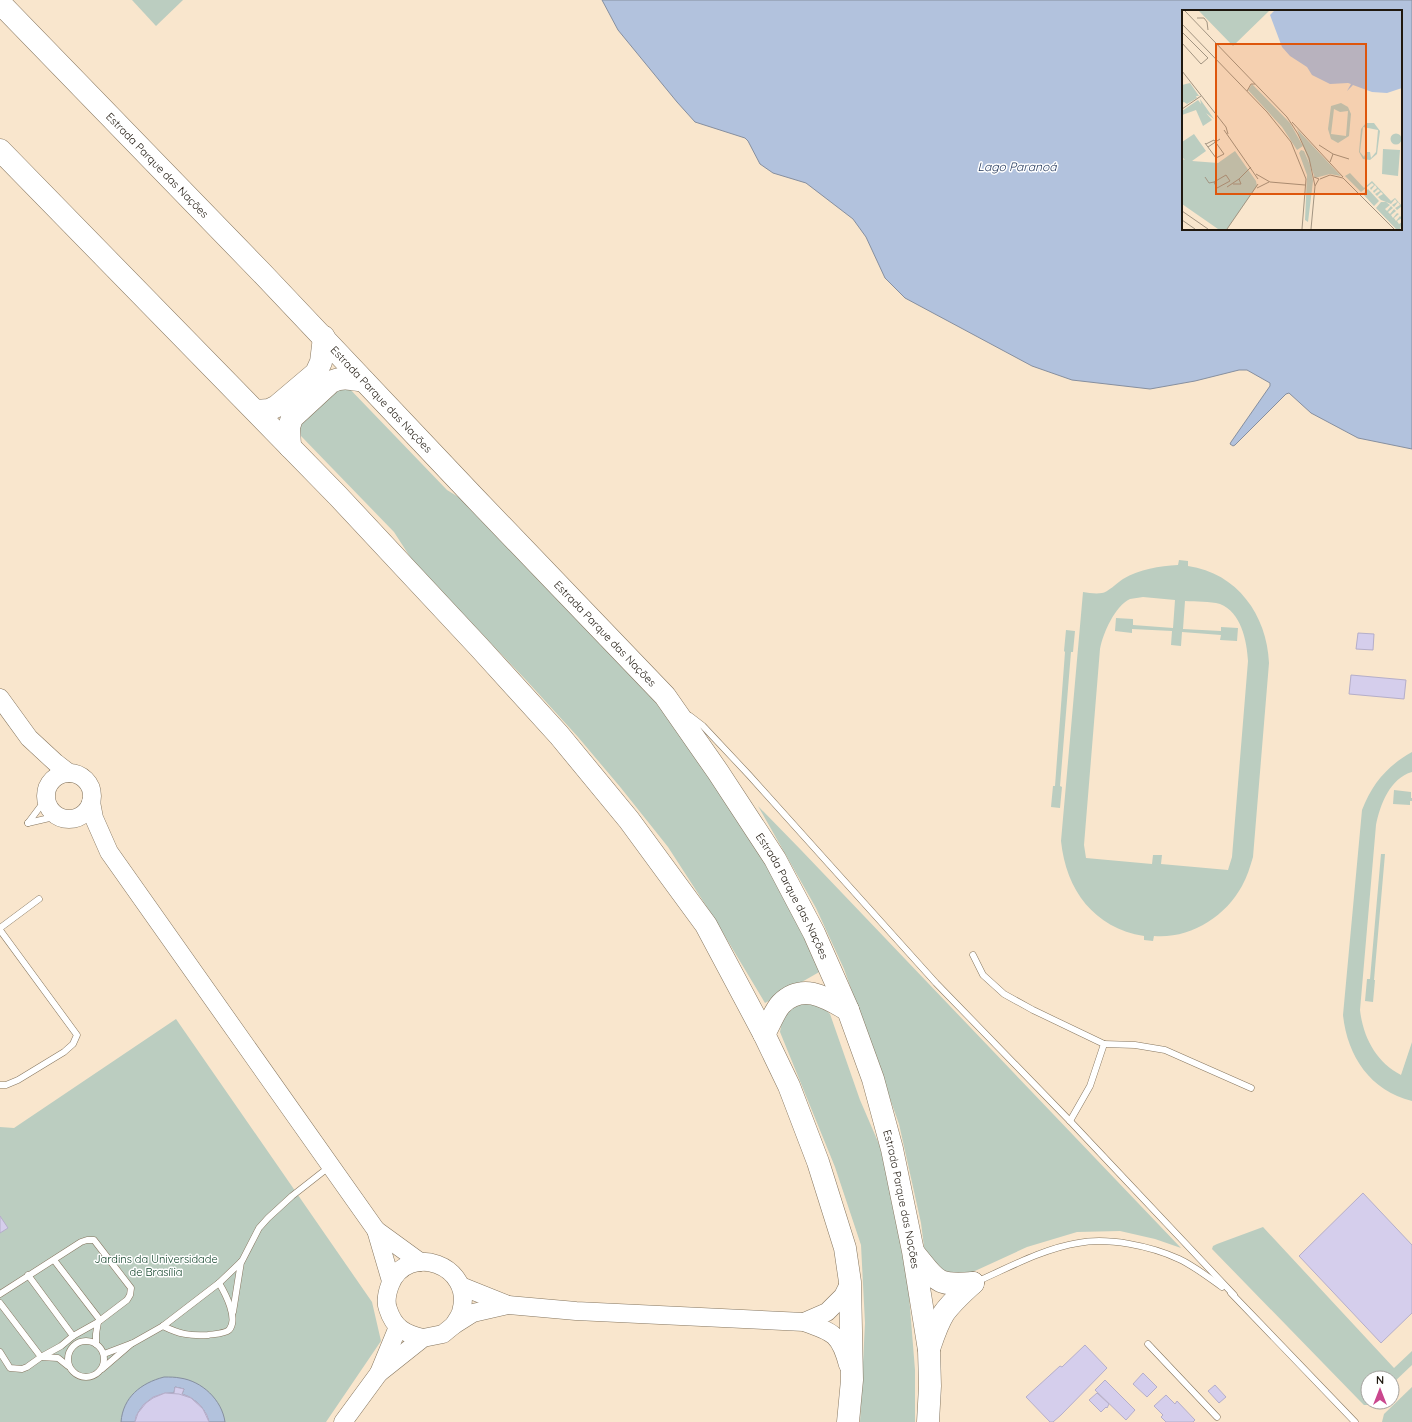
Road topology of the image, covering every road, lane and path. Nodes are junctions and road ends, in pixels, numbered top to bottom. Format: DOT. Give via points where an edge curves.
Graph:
graph roads {
  1 [pos="0,3"];
  2 [pos="0,150"];
  3 [pos="324,337"];
  4 [pos="364,381"];
  5 [pos="256,411"];
  6 [pos="290,447"];
  7 [pos="0,698"];
  8 [pos="678,706"];
  9 [pos="30,738"];
  10 [pos="69,773"];
  11 [pos="47,792"];
  12 [pos="91,802"];
  13 [pos="65,817"];
  14 [pos="109,852"];
  15 [pos="39,899"];
  16 [pos="0,929"];
  17 [pos="973,955"];
  18 [pos="848,1010"];
  19 [pos="764,1034"];
  20 [pos="1104,1044"];
  21 [pos="0,1085"];
  22 [pos="1251,1088"];
  23 [pos="1070,1120"];
  24 [pos="330,1166"];
  25 [pos="376,1230"];
  26 [pos="913,1251"];
  27 [pos="54,1260"];
  28 [pos="240,1262"];
  29 [pos="420,1262"];
  30 [pos="28,1275"];
  31 [pos="391,1281"];
  32 [pos="850,1282"];
  33 [pos="219,1283"];
  34 [pos="973,1283"];
  35 [pos="461,1286"];
  36 [pos="0,1294"];
  37 [pos="1234,1295"];
  38 [pos="0,1303"];
  39 [pos="508,1305"];
  40 [pos="232,1315"];
  41 [pos="99,1321"];
  42 [pos="804,1322"];
  43 [pos="454,1325"];
  44 [pos="163,1326"];
  45 [pos="398,1327"];
  46 [pos="73,1336"];
  47 [pos="424,1338"];
  48 [pos="133,1343"];
  49 [pos="96,1344"];
  50 [pos="1148,1344"];
  51 [pos="929,1350"];
  52 [pos="0,1352"];
  53 [pos="104,1354"];
  54 [pos="41,1358"];
  55 [pos="68,1366"];
  56 [pos="98,1373"];
  57 [pos="378,1373"];
  58 [pos="852,1380"];
  59 [pos="1217,1418"];
  60 [pos="343,1422"];
  61 [pos="848,1422"];
  62 [pos="928,1422"];
  63 [pos="1355,1422"];
  1 -- 3 [label="highway, Estrada Parque das Nações"];
  2 -- 5 [label="highway"];
  3 -- 4 [label="highway, Estrada Parque das Nações"];
  3 -- 5 [label="highway" via="321,362 316,373 278,406"];
  4 -- 6 [label="highway" via="338,378 331,382 292,418"];
  4 -- 8 [label="highway, Estrada Parque das Nações"];
  5 -- 6 [label="highway"];
  6 -- 19 [label="highway" via="543,718 629,820 706,925"];
  7 -- 9 [label="street"];
  8 -- 18 [label="highway, Estrada Parque das Nações" via="775,859 814,933"];
  8 -- 23 [label="lane" via="703,726 936,983"];
  9 -- 10 [label="street"];
  9 -- 11 [label="street" via="45,775"];
  10 -- 11 [label="street" via="52,780"];
  10 -- 12 [label="street" via="80,776 89,784"];
  11 -- 13 [label="street" via="51,810"];
  11 -- 13 [label="lane" via="28,823"];
  12 -- 13 [label="street" via="85,812"];
  12 -- 14 [label="street" via="94,818"];
  13 -- 14 [label="street"];
  14 -- 24 [label="street"];
  15 -- 16 [label="lane"];
  16 -- 21 [label="lane" via="77,1035 73,1044 64,1052 18,1080"];
  17 -- 20 [label="lane" via="983,975 1004,994"];
  18 -- 19 [label="highway" via="824,997 806,992 794,995 780,1004"];
  18 -- 26 [label="highway, Estrada Parque das Nações" via="884,1117"];
  19 -- 32 [label="highway" via="789,1086 820,1168 845,1248"];
  20 -- 22 [label="lane" via="1135,1045 1164,1050"];
  20 -- 23 [label="lane" via="1090,1086"];
  23 -- 37 [label="lane"];
  24 -- 25 [label="street"];
  24 -- 28 [label="lane" via="268,1218 259,1228"];
  25 -- 29 [label="street"];
  25 -- 31 [label="street"];
  26 -- 34 [label="highway" via="939,1281 952,1285"];
  26 -- 51 [label="highway, Estrada Parque das Nações"];
  27 -- 30 [label="lane"];
  27 -- 41 [label="lane"];
  27 -- 41 [label="lane" via="81,1242 94,1240 130,1288 127,1300"];
  28 -- 33 [label="lane"];
  28 -- 40 [label="lane"];
  29 -- 31 [label="street" via="399,1271"];
  29 -- 35 [label="street" via="433,1262 445,1267"];
  30 -- 36 [label="lane"];
  30 -- 46 [label="lane"];
  31 -- 45 [label="street" via="387,1292 387,1305 390,1317"];
  32 -- 42 [label="street" via="843,1296 827,1312"];
  32 -- 58 [label="highway"];
  33 -- 40 [label="lane"];
  33 -- 44 [label="lane"];
  34 -- 37 [label="lane" via="1052,1250 1078,1242 1116,1241 1179,1259"];
  34 -- 51 [label="highway" via="944,1313"];
  35 -- 39 [label="street"];
  35 -- 43 [label="street" via="461,1313"];
  37 -- 63 [label="lane"];
  38 -- 54 [label="lane"];
  39 -- 42 [label="street" via="576,1311"];
  39 -- 43 [label="street" via="473,1313"];
  40 -- 44 [label="lane" via="229,1329 218,1333 182,1334"];
  41 -- 46 [label="lane"];
  41 -- 49 [label="lane"];
  42 -- 58 [label="street" via="824,1329 839,1341"];
  43 -- 47 [label="street" via="443,1334"];
  44 -- 48 [label="lane"];
  45 -- 47 [label="street" via="410,1335"];
  45 -- 57 [label="street"];
  46 -- 54 [label="lane"];
  47 -- 57 [label="street"];
  48 -- 53 [label="lane"];
  48 -- 56 [label="lane"];
  49 -- 53 [label="lane"];
  49 -- 55 [label="lane" via="85,1341 74,1345 68,1354"];
  50 -- 59 [label="lane"];
  51 -- 62 [label="highway, Estrada Parque das Nações"];
  52 -- 54 [label="lane" via="10,1368 16,1369 27,1367"];
  53 -- 56 [label="lane" via="104,1365"];
  54 -- 55 [label="lane" via="58,1358"];
  55 -- 56 [label="lane" via="81,1377 87,1378"];
  57 -- 60 [label="street"];
  58 -- 61 [label="highway"];
}
